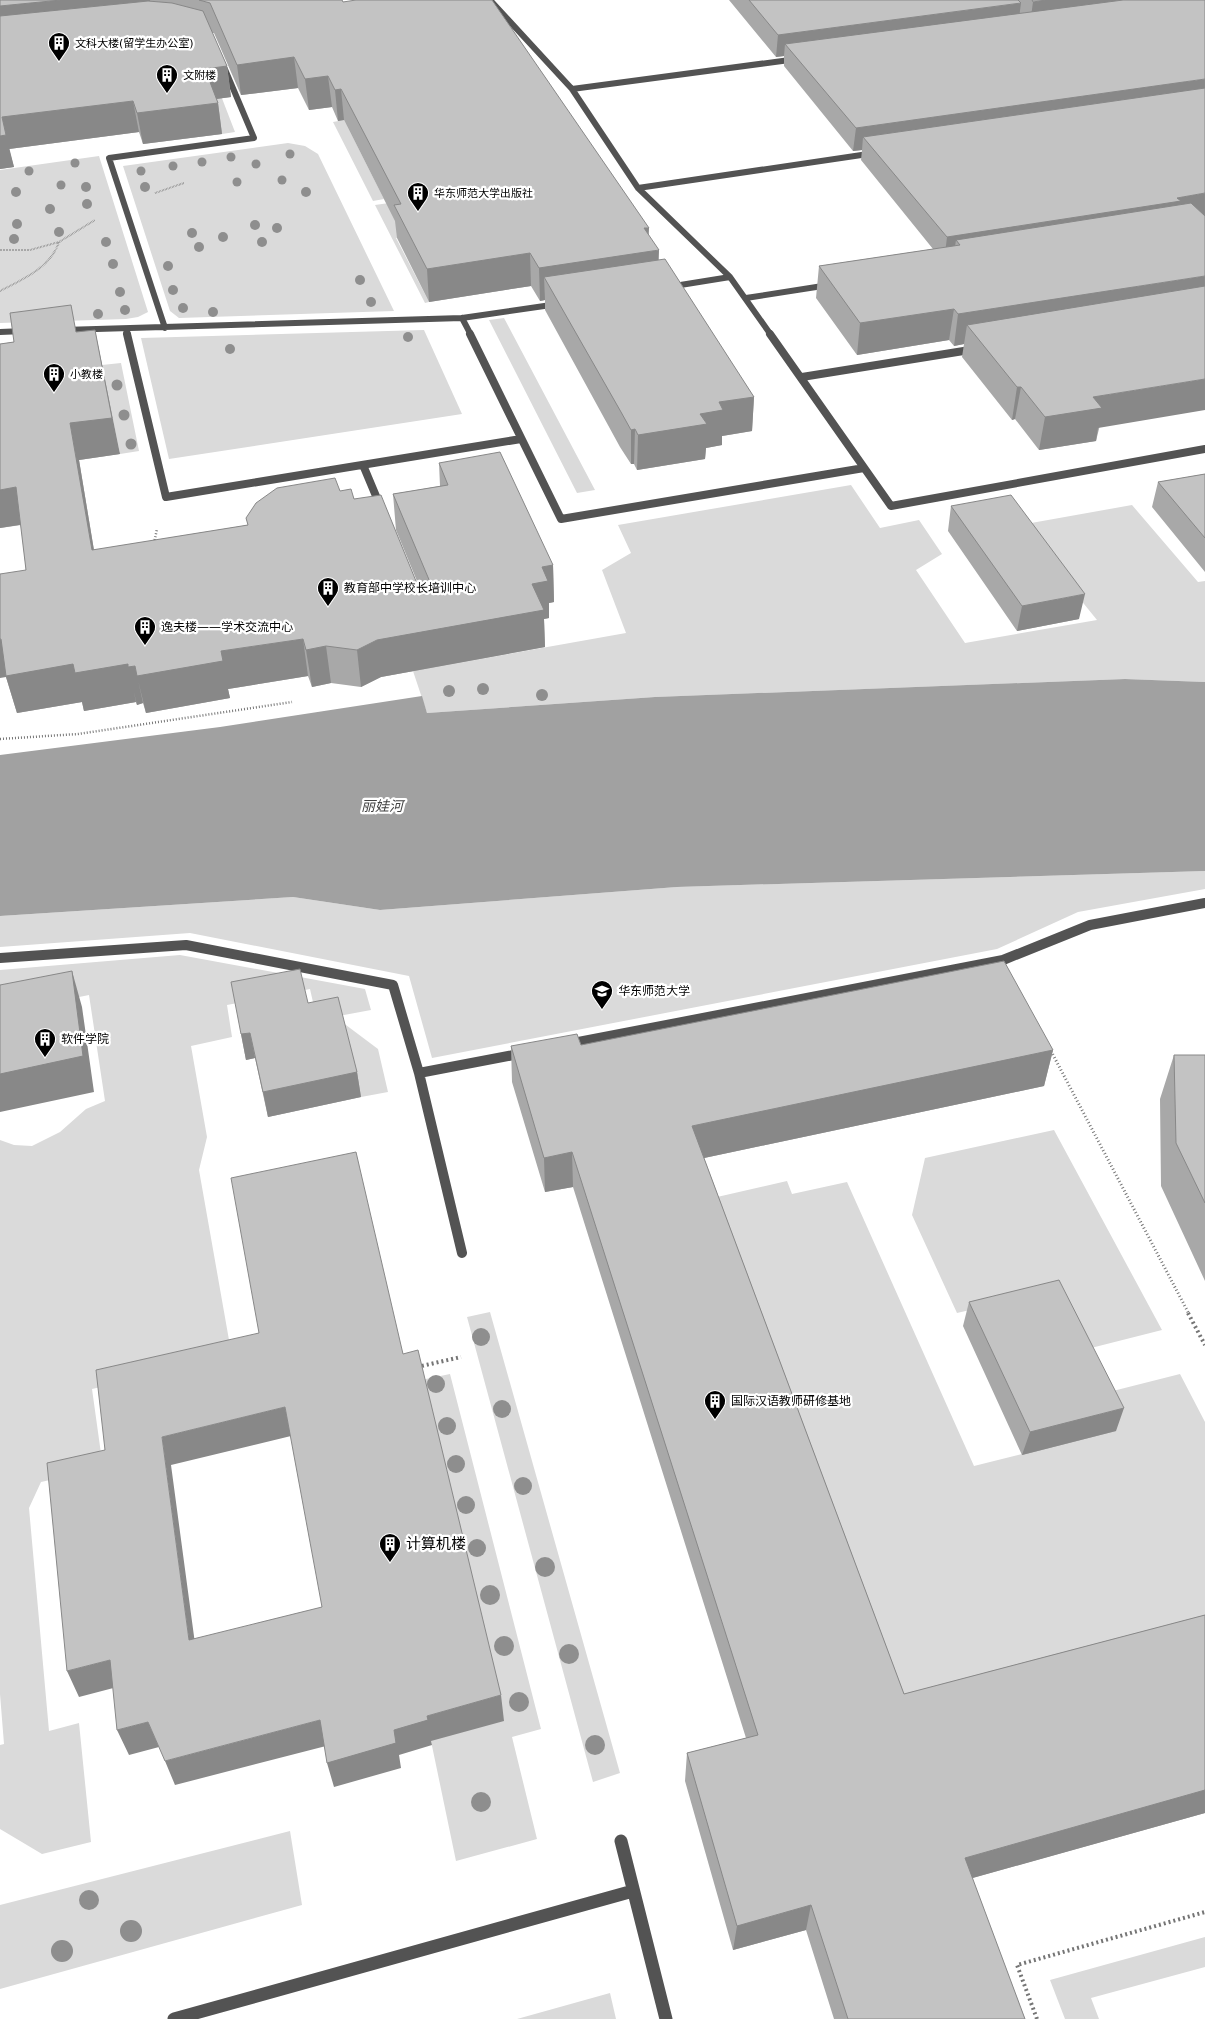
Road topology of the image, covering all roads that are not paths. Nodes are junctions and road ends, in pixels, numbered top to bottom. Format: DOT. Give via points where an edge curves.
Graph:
graph roads {
  1 [pos="490,0"];
  2 [pos="809,57"];
  3 [pos="222,63"];
  4 [pos="572,89"];
  5 [pos="883,152"];
  6 [pos="638,188"];
  7 [pos="730,277"];
  8 [pos="834,284"];
  9 [pos="663,288"];
  10 [pos="746,298"];
  11 [pos="567,302"];
  12 [pos="462,318"];
  13 [pos="165,328"];
  14 [pos="126,329"];
  15 [pos="29,331"];
  16 [pos="58,331"];
  17 [pos="0,332"];
  18 [pos="988,346"];
  19 [pos="802,377"];
  20 [pos="521,439"];
  21 [pos="1205,449"];
  22 [pos="363,465"];
  23 [pos="864,468"];
  24 [pos="386,520"];
  25 [pos="1205,903"];
  26 [pos="0,958"];
  27 [pos="555,1047"];
  28 [pos="536,1051"];
  29 [pos="419,1073"];
  30 [pos="462,1253"];
  31 [pos="620,1841"];
  32 [pos="634,1891"];
  33 [pos="174,2019"];
  34 [pos="666,2019"];
  1 -- 4 [label="lane"];
  2 -- 4 [label="lane"];
  3 -- 13 [label="lane" via="254,138 110,158"];
  4 -- 6 [label="lane"];
  5 -- 6 [label="lane"];
  6 -- 7 [label="lane"];
  7 -- 9 [label="lane"];
  7 -- 10 [label="lane"];
  8 -- 10 [label="lane"];
  10 -- 19 [label="lane"];
  11 -- 12 [label="lane"];
  12 -- 13 [label="lane"];
  12 -- 20 [label="lane"];
  13 -- 14 [label="lane"];
  14 -- 16 [label="lane"];
  14 -- 22 [label="lane" via="166,497"];
  15 -- 17 [label="lane"];
  18 -- 19 [label="lane"];
  19 -- 23 [label="lane"];
  20 -- 22 [label="lane"];
  20 -- 23 [label="lane" via="562,519"];
  21 -- 23 [label="lane" via="891,506"];
  22 -- 24 [label="lane"];
  25 -- 27 [label="lane" via="1090,925 1003,960"];
  26 -- 29 [label="lane" via="186,945 393,985"];
  28 -- 29 [label="lane"];
  29 -- 30 [label="lane"];
  31 -- 32 [label="lane"];
  32 -- 33 [label="lane"];
  32 -- 34 [label="lane"];
}
